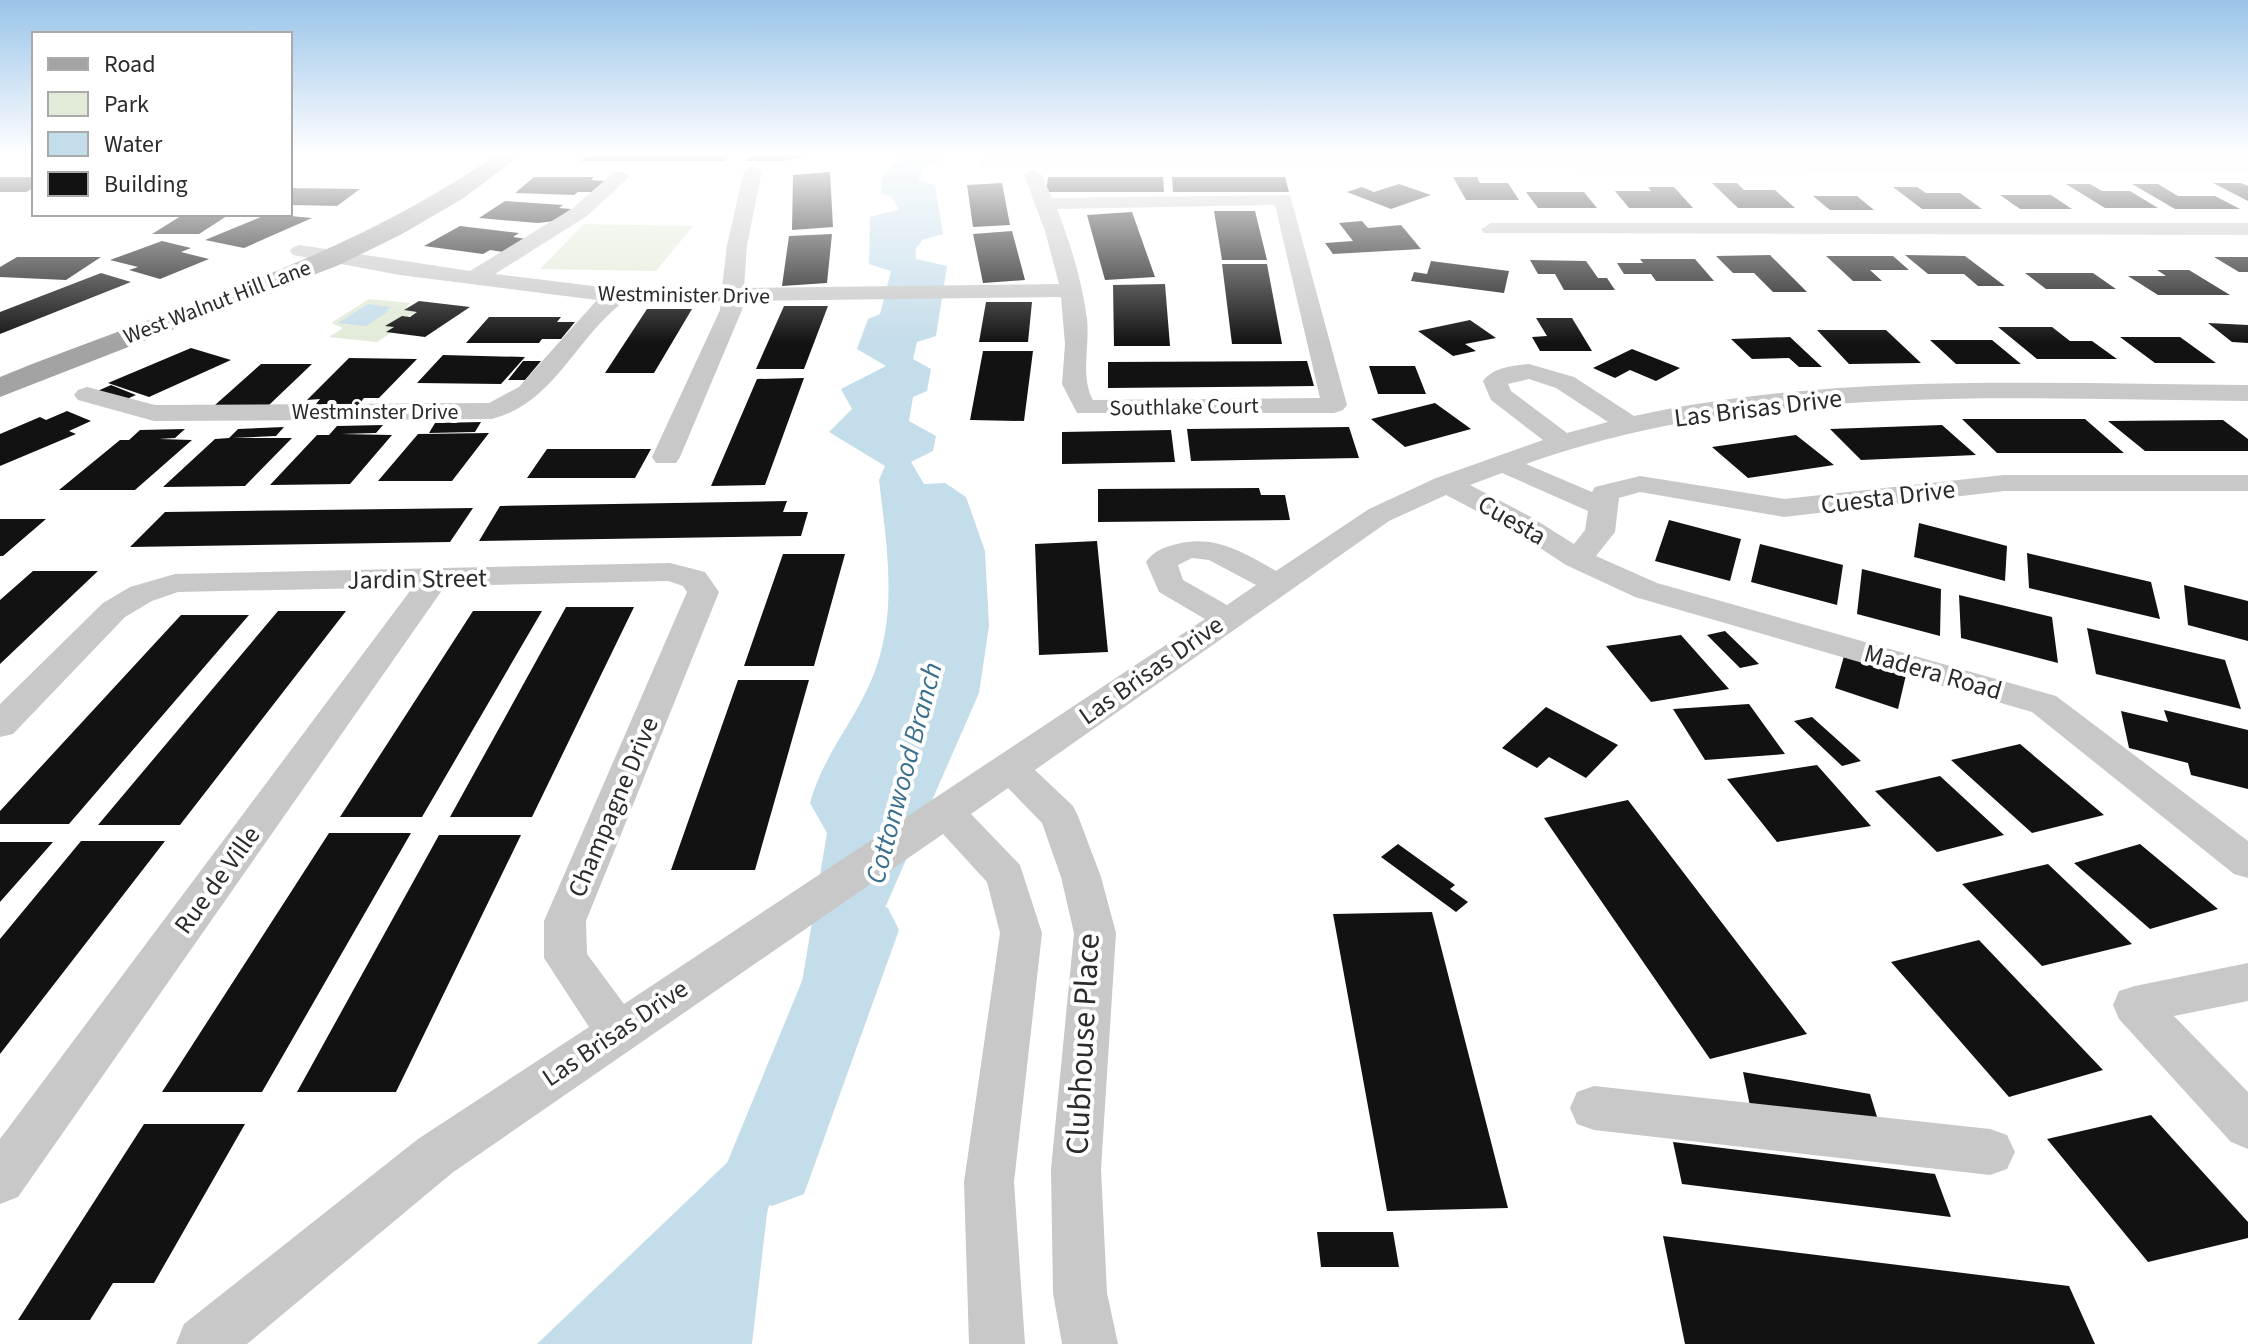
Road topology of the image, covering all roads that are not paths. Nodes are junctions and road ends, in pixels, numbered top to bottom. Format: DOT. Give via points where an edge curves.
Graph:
graph roads {
  1 [pos="369,218"];
  2 [pos="411,218"];
  3 [pos="571,218"];
  4 [pos="743,218"];
  5 [pos="1049,218"];
  6 [pos="1288,218"];
  7 [pos="1491,229"];
  8 [pos="2248,229"];
  9 [pos="300,251"];
  10 [pos="330,259"];
  11 [pos="474,278"];
  12 [pos="1072,290"];
  13 [pos="617,296"];
  14 [pos="731,296"];
  15 [pos="0,365"];
  16 [pos="0,388"];
  17 [pos="2248,393"];
  18 [pos="87,395"];
  19 [pos="1629,425"];
  20 [pos="1564,443"];
  21 [pos="666,457"];
  22 [pos="1505,463"];
  23 [pos="2248,483"];
  24 [pos="1446,484"];
  25 [pos="1543,485"];
  26 [pos="1601,506"];
  27 [pos="1530,529"];
  28 [pos="1577,559"];
  29 [pos="694,579"];
  30 [pos="434,580"];
  31 [pos="1276,584"];
  32 [pos="1226,618"];
  33 [pos="0,725"];
  34 [pos="1011,768"];
  35 [pos="945,811"];
  36 [pos="2248,863"];
  37 [pos="2248,982"];
  38 [pos="617,1031"];
  39 [pos="1594,1108"];
  40 [pos="2248,1126"];
  41 [pos="1990,1152"];
  42 [pos="0,1180"];
  43 [pos="204,1344"];
  44 [pos="997,1344"];
  45 [pos="1090,1344"];
  1 -- 9 [label="main road, West Walnut Hill Lane"];
  2 -- 10 [label="main road, West Walnut Hill Lane"];
  3 -- 11 [label="street"];
  4 -- 14 [label="street"];
  5 -- 12 [label="street, Southlake Court"];
  6 -- 12 [label="street, Southlake Court" via="1334,405 1086,408 1074,392"];
  7 -- 8 [label="street"];
  9 -- 10 [label="street, Westminister Drive"];
  9 -- 15 [label="main road, West Walnut Hill Lane"];
  10 -- 11 [label="street, Westminister Drive"];
  10 -- 16 [label="main road, West Walnut Hill Lane"];
  11 -- 13 [label="street, Westminister Drive"];
  12 -- 14 [label="street, Westminister Drive"];
  13 -- 14 [label="street, Westminister Drive"];
  13 -- 18 [label="street, Westminster Drive" via="580,328 527,394 510,407 492,411 154,413"];
  14 -- 21 [label="street" via="731,310"];
  17 -- 19 [label="street, Las Brisas Drive" via="1820,397"];
  19 -- 20 [label="street, Las Brisas Drive"];
  19 -- 20 [label="street" via="1548,374 1508,372 1495,381 1500,395"];
  20 -- 22 [label="street, Las Brisas Drive"];
  22 -- 24 [label="street, Las Brisas Drive"];
  22 -- 25 [label="street"];
  23 -- 26 [label="street, Cuesta Drive" via="2004,483 1784,508 1640,484 1605,493"];
  24 -- 27 [label="street, Cuesta"];
  24 -- 31 [label="street, Las Brisas Drive" via="1379,515"];
  25 -- 26 [label="street"];
  25 -- 27 [label="street" via="1574,520 1551,529"];
  26 -- 28 [label="street" via="1600,532"];
  27 -- 28 [label="street, Cuesta"];
  28 -- 36 [label="street, Madera Road" via="1646,590 2044,704"];
  29 -- 30 [label="street, Jardin Street" via="670,572"];
  29 -- 38 [label="street, Champagne Drive" via="703,592 565,921 566,958"];
  30 -- 33 [label="street, Jardin Street" via="175,583 141,594 114,610"];
  30 -- 42 [label="street, Rue de Ville"];
  31 -- 32 [label="street, Las Brisas Drive"];
  31 -- 32 [label="street" via="1213,548 1179,548 1161,562 1170,585"];
  32 -- 34 [label="street, Las Brisas Drive"];
  34 -- 35 [label="street, Las Brisas Drive"];
  34 -- 45 [label="street, Clubhouse Place" via="1059,816 1095,933 1076,1169 1080,1293"];
  35 -- 38 [label="street, Las Brisas Drive"];
  35 -- 44 [label="street" via="1006,876 1021,933 989,1182"];
  37 -- 40 [label="street" via="2135,1005"];
  38 -- 43 [label="street, Las Brisas Drive" via="435,1156"];
  39 -- 41 [label="street"];
}
